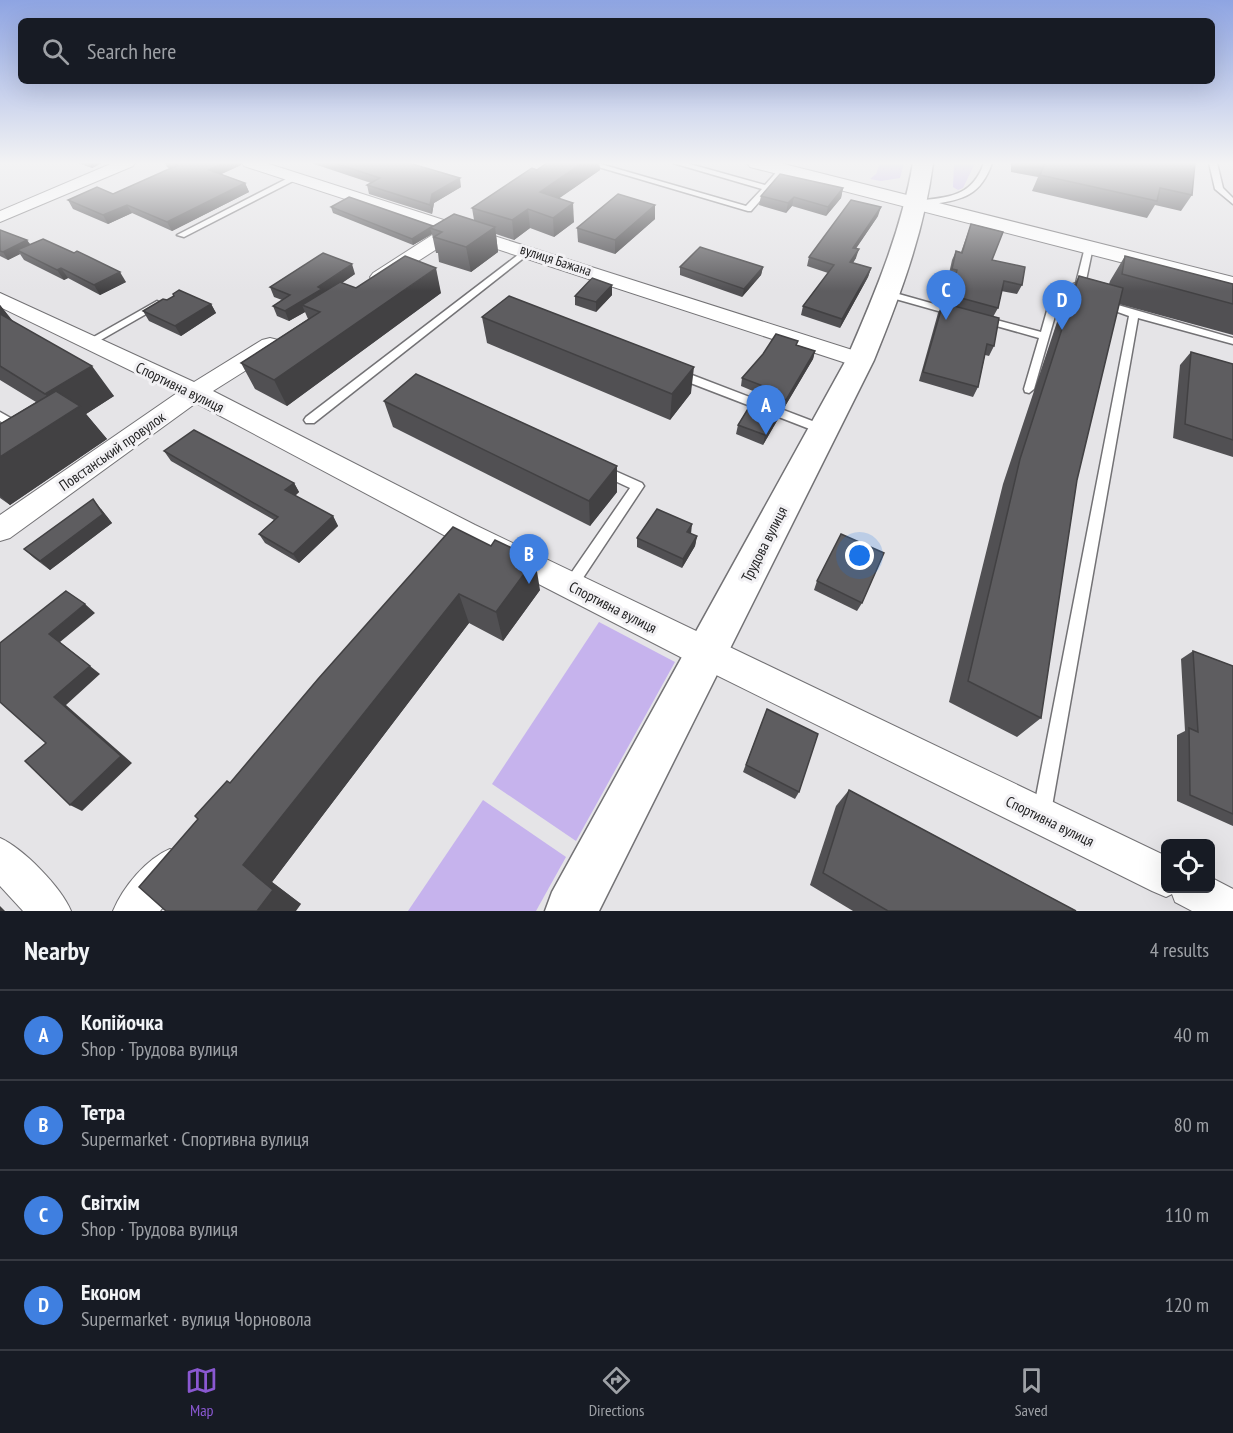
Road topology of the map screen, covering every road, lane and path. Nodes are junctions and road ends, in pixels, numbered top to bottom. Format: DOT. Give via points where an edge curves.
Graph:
graph roads {
  1 [pos="27,206"];
  2 [pos="240,206"];
  3 [pos="385,206"];
  4 [pos="736,206"];
  5 [pos="751,206"];
  6 [pos="915,206"];
  7 [pos="926,206"];
  8 [pos="482,211"];
  9 [pos="0,217"];
  10 [pos="458,228"];
  11 [pos="181,235"];
  12 [pos="1089,247"];
  13 [pos="527,251"];
  14 [pos="1233,284"];
  15 [pos="367,285"];
  16 [pos="1086,292"];
  17 [pos="888,294"];
  18 [pos="0,299"];
  19 [pos="172,305"];
  20 [pos="1134,314"];
  21 [pos="967,316"];
  22 [pos="978,319"];
  23 [pos="286,335"];
  24 [pos="1043,336"];
  25 [pos="1233,341"];
  26 [pos="87,343"];
  27 [pos="860,360"];
  28 [pos="672,371"];
  29 [pos="1029,390"];
  30 [pos="195,392"];
  31 [pos="0,416"];
  32 [pos="310,420"];
  33 [pos="824,430"];
  34 [pos="20,441"];
  35 [pos="594,466"];
  36 [pos="0,530"];
  37 [pos="465,533"];
  38 [pos="441,561"];
  39 [pos="570,586"];
  40 [pos="707,654"];
  41 [pos="1041,817"];
  42 [pos="188,848"];
  43 [pos="0,858"];
  44 [pos="1161,875"];
  45 [pos="1199,893"];
  46 [pos="1233,910"];
  47 [pos="51,911"];
  48 [pos="133,911"];
  49 [pos="571,911"];
  1 -- 9 [label="street"];
  2 -- 11 [label="lane"];
  3 -- 10 [label="street, вулиця Бажана"];
  4 -- 5 [label="lane" via="748,209"];
  6 -- 17 [label="main road, Трудова вулиця"];
  7 -- 12 [label="street"];
  8 -- 10 [label="street"];
  10 -- 13 [label="street, вулиця Бажана"];
  10 -- 15 [label="street"];
  12 -- 14 [label="street"];
  12 -- 16 [label="lane"];
  13 -- 27 [label="street, вулиця Бажана"];
  13 -- 32 [label="lane"];
  16 -- 20 [label="lane"];
  16 -- 24 [label="lane" via="1057,293"];
  17 -- 21 [label="lane"];
  17 -- 27 [label="main road, Трудова вулиця"];
  18 -- 26 [label="street, Спортивна вулиця"];
  19 -- 26 [label="lane" via="162,300"];
  20 -- 25 [label="lane"];
  20 -- 41 [label="lane"];
  22 -- 24 [label="lane"];
  23 -- 30 [label="street, Повстанський провулок"];
  24 -- 29 [label="lane"];
  26 -- 30 [label="street, Спортивна вулиця"];
  27 -- 33 [label="main road, Трудова вулиця"];
  28 -- 33 [label="lane"];
  30 -- 36 [label="street, Повстанський провулок"];
  30 -- 37 [label="street, Спортивна вулиця"];
  31 -- 34 [label="lane" via="30,435"];
  33 -- 40 [label="main road, Трудова вулиця"];
  35 -- 39 [label="lane" via="638,486"];
  37 -- 38 [label="street"];
  37 -- 39 [label="street, Спортивна вулиця"];
  39 -- 40 [label="street, Спортивна вулиця"];
  40 -- 41 [label="street, Спортивна вулиця"];
  40 -- 49 [label="main road, Трудова вулиця"];
  41 -- 44 [label="street, Спортивна вулиця"];
  42 -- 48 [label="street"];
  43 -- 47 [label="street"];
  45 -- 46 [label="street"];
}
